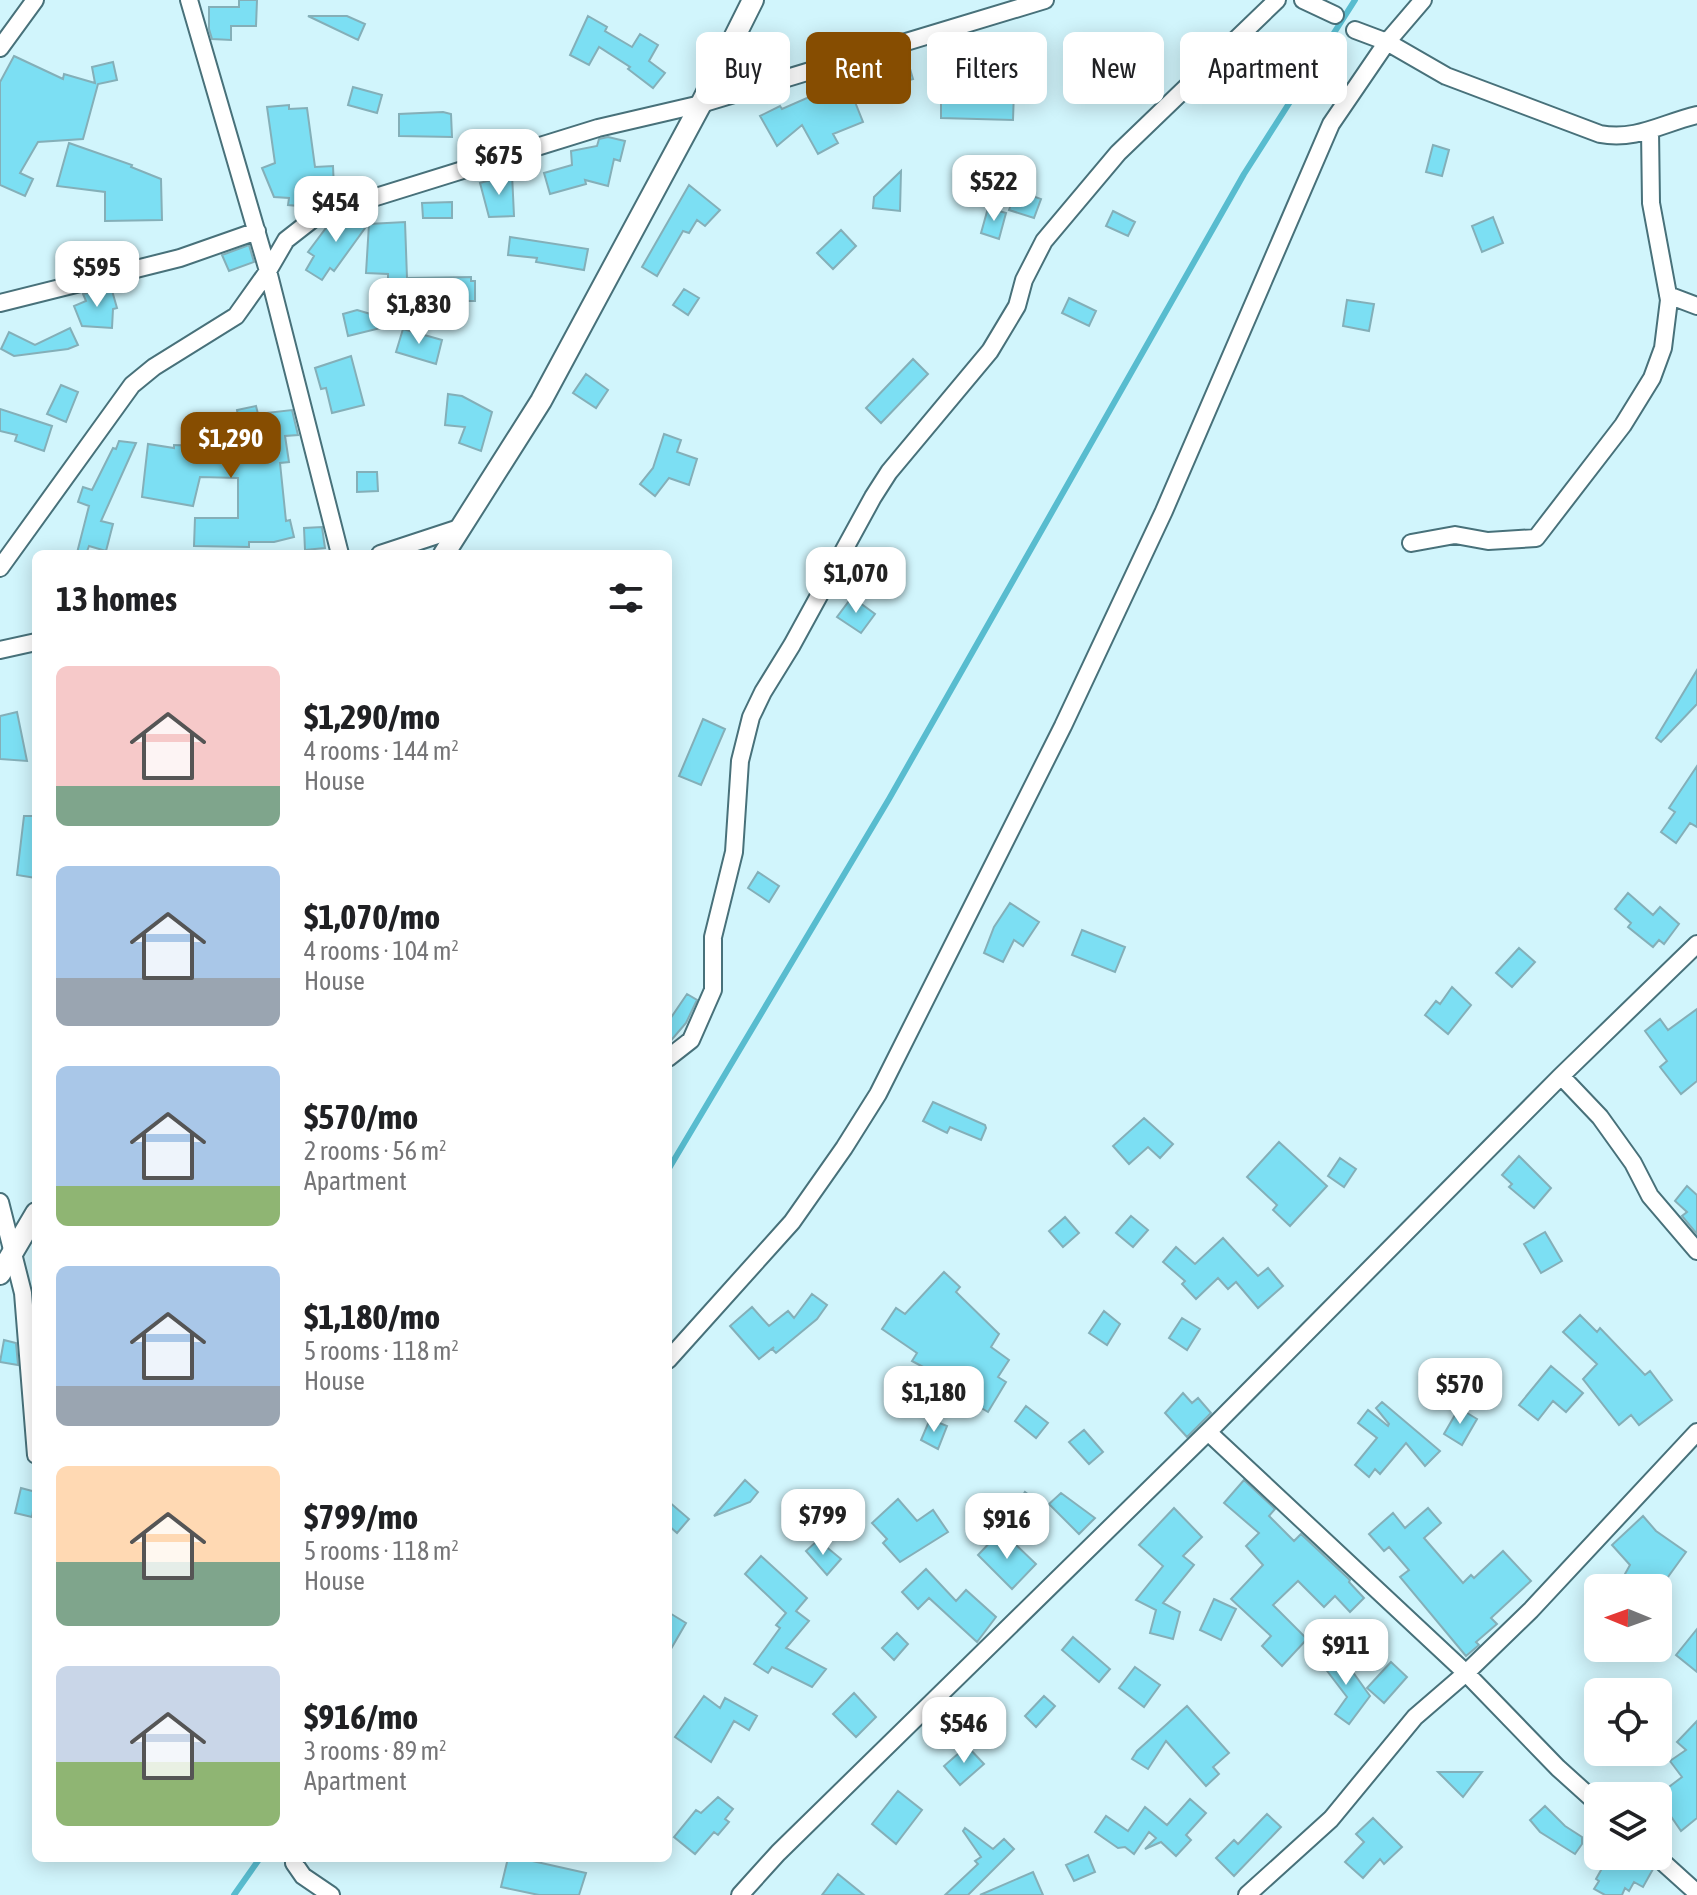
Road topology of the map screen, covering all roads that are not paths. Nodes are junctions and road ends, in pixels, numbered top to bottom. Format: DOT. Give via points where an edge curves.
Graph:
graph roads {
  1 [pos="35,0"];
  2 [pos="189,0"];
  3 [pos="753,0"];
  4 [pos="1045,0"];
  5 [pos="1277,0"];
  6 [pos="1303,0"];
  7 [pos="1423,0"];
  8 [pos="1326,7"];
  9 [pos="1355,30"];
  10 [pos="737,32"];
  11 [pos="1387,42"];
  12 [pos="0,48"];
  13 [pos="790,77"];
  14 [pos="701,104"];
  15 [pos="1697,115"];
  16 [pos="1650,130"];
  17 [pos="257,231"];
  18 [pos="268,271"];
  19 [pos="1668,295"];
  20 [pos="0,303"];
  21 [pos="1697,306"];
  22 [pos="459,528"];
  23 [pos="1411,543"];
  24 [pos="339,550"];
  25 [pos="392,550"];
  26 [pos="446,550"];
  27 [pos="0,568"];
  28 [pos="32,643"];
  29 [pos="0,650"];
  30 [pos="1697,944"];
  31 [pos="672,1055"];
  32 [pos="1561,1076"];
  33 [pos="0,1202"];
  34 [pos="32,1219"];
  35 [pos="1697,1251"];
  36 [pos="11,1253"];
  37 [pos="0,1274"];
  38 [pos="672,1356"];
  39 [pos="32,1405"];
  40 [pos="1208,1432"];
  41 [pos="1697,1432"];
  42 [pos="1466,1673"];
  43 [pos="1584,1791"];
  44 [pos="294,1862"];
  45 [pos="1672,1870"];
  46 [pos="1697,1893"];
  47 [pos="331,1895"];
  48 [pos="740,1895"];
  49 [pos="1247,1895"];
  1 -- 12 [label="street"];
  2 -- 17 [label="street"];
  3 -- 10 [label="street"];
  4 -- 13 [label="street"];
  5 -- 31 [label="street" via="1118,153 1044,241 1017,306 990,351 873,497 751,717 740,761 734,852 713,937 713,990 691,1040"];
  6 -- 8 [label="street"];
  7 -- 11 [label="street"];
  9 -- 11 [label="street"];
  11 -- 16 [label="street" via="1446,76 1600,134 1619,137"];
  11 -- 38 [label="street" via="1331,124 1144,554 878,1094 792,1222"];
  14 -- 18 [label="street" via="598,128 318,215 286,240"];
  14 -- 22 [label="street" via="541,401"];
  15 -- 16 [label="street"];
  16 -- 19 [label="street" via="1651,203"];
  17 -- 18 [label="street"];
  17 -- 20 [label="street" via="180,258"];
  18 -- 24 [label="street"];
  18 -- 27 [label="street" via="236,316 132,385"];
  19 -- 21 [label="street"];
  19 -- 23 [label="street" via="1663,348 1652,378 1623,425 1536,538 1488,541 1455,535"];
  22 -- 25 [label="street"];
  22 -- 26 [label="street"];
  28 -- 29 [label="street"];
  30 -- 32 [label="street"];
  32 -- 35 [label="street" via="1600,1117 1650,1196"];
  32 -- 40 [label="street"];
  33 -- 36 [label="street"];
  34 -- 36 [label="street"];
  36 -- 37 [label="street"];
  36 -- 39 [label="street" via="23,1293"];
  40 -- 42 [label="street"];
  40 -- 48 [label="street"];
  41 -- 42 [label="street"];
  42 -- 43 [label="street"];
  42 -- 49 [label="street" via="1415,1717 1331,1819"];
  44 -- 47 [label="street" via="303,1876"];
  45 -- 46 [label="street"];
}
